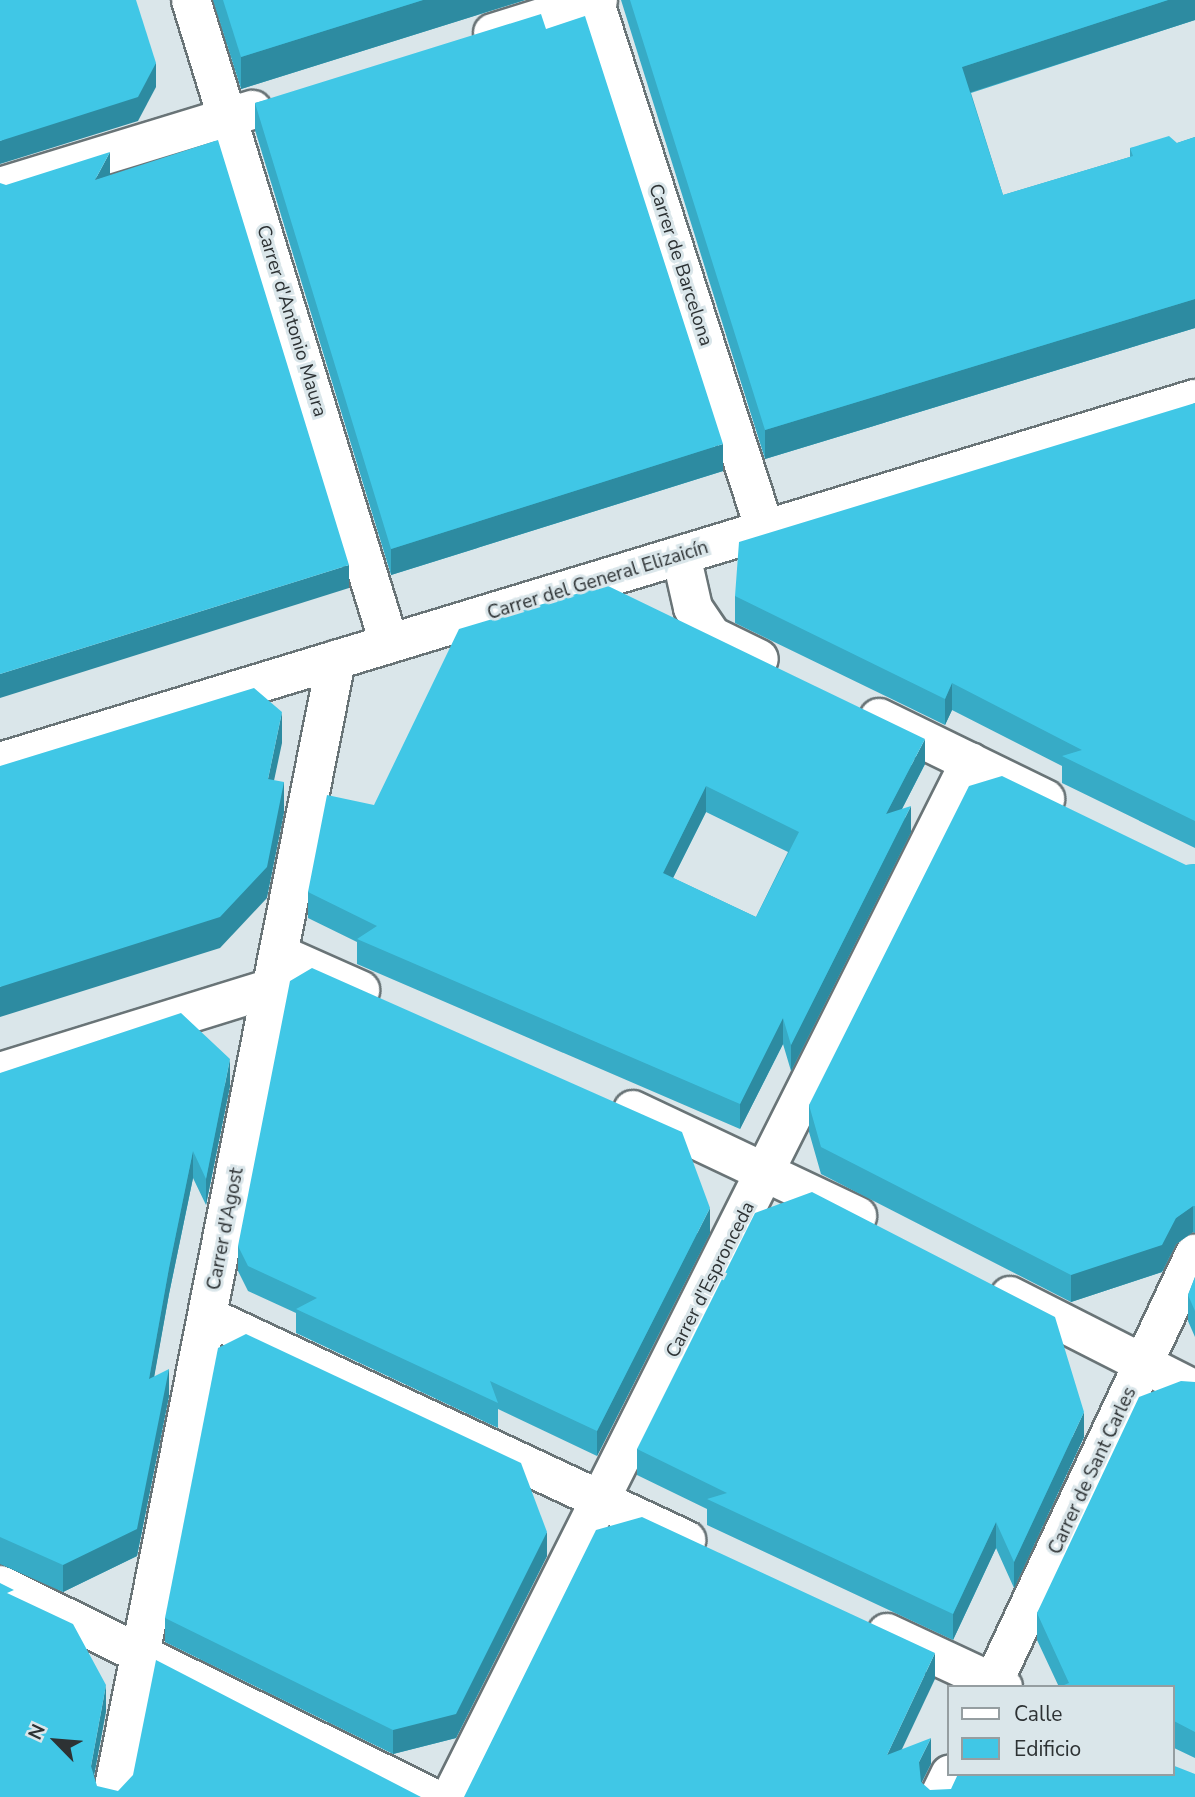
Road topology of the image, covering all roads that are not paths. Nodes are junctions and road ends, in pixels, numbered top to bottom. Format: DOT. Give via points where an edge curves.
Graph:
graph roads {
  1 [pos="191,0"];
  2 [pos="595,0"];
  3 [pos="451,47"];
  4 [pos="282,100"];
  5 [pos="229,117"];
  6 [pos="0,187"];
  7 [pos="1195,399"];
  8 [pos="765,530"];
  9 [pos="681,555"];
  10 [pos="389,643"];
  11 [pos="336,660"];
  12 [pos="798,678"];
  13 [pos="847,702"];
  14 [pos="0,762"];
  15 [pos="970,762"];
  16 [pos="1082,817"];
  17 [pos="276,971"];
  18 [pos="391,1003"];
  19 [pos="0,1072"];
  20 [pos="604,1098"];
  21 [pos="766,1170"];
  22 [pos="888,1233"];
  23 [pos="1195,1254"];
  24 [pos="973,1277"];
  25 [pos="209,1317"];
  26 [pos="1143,1365"];
  27 [pos="1195,1390"];
  28 [pos="599,1500"];
  29 [pos="722,1557"];
  30 [pos="0,1585"];
  31 [pos="858,1620"];
  32 [pos="142,1655"];
  33 [pos="996,1685"];
  34 [pos="949,1776"];
  35 [pos="112,1797"];
  36 [pos="431,1797"];
  37 [pos="451,1797"];
  38 [pos="939,1797"];
  1 -- 5 [label="street, Carrer d'Antonio Maura"];
  2 -- 3 [label="street"];
  2 -- 8 [label="street, Carrer de Barcelona"];
  4 -- 5 [label="street"];
  5 -- 6 [label="street"];
  5 -- 10 [label="street, Carrer d'Antonio Maura"];
  7 -- 8 [label="street, Carrer del General Elizaicín"];
  8 -- 9 [label="street, Carrer del General Elizaicín"];
  9 -- 10 [label="street, Carrer del General Elizaicín"];
  9 -- 12 [label="street" via="693,608 712,636"];
  10 -- 11 [label="street, Carrer del General Elizaicín"];
  11 -- 14 [label="street, Carrer del General Elizaicín"];
  11 -- 17 [label="street, Carrer d'Agost"];
  13 -- 15 [label="street"];
  15 -- 16 [label="street"];
  15 -- 21 [label="street, Carrer d'Espronceda"];
  17 -- 18 [label="street"];
  17 -- 19 [label="street"];
  17 -- 25 [label="street, Carrer d'Agost"];
  20 -- 21 [label="street"];
  21 -- 22 [label="street"];
  21 -- 28 [label="street, Carrer d'Espronceda"];
  23 -- 26 [label="street, Carrer de Sant Carles"];
  24 -- 26 [label="street"];
  25 -- 28 [label="street"];
  25 -- 32 [label="street, Carrer d'Agost"];
  26 -- 27 [label="street"];
  26 -- 33 [label="street, Carrer de Sant Carles"];
  28 -- 29 [label="street"];
  28 -- 37 [label="street, Carrer d'Espronceda"];
  30 -- 32 [label="street"];
  31 -- 33 [label="street"];
  32 -- 35 [label="street, Carrer d'Agost"];
  32 -- 36 [label="street"];
  34 -- 38 [label="street"];
}
